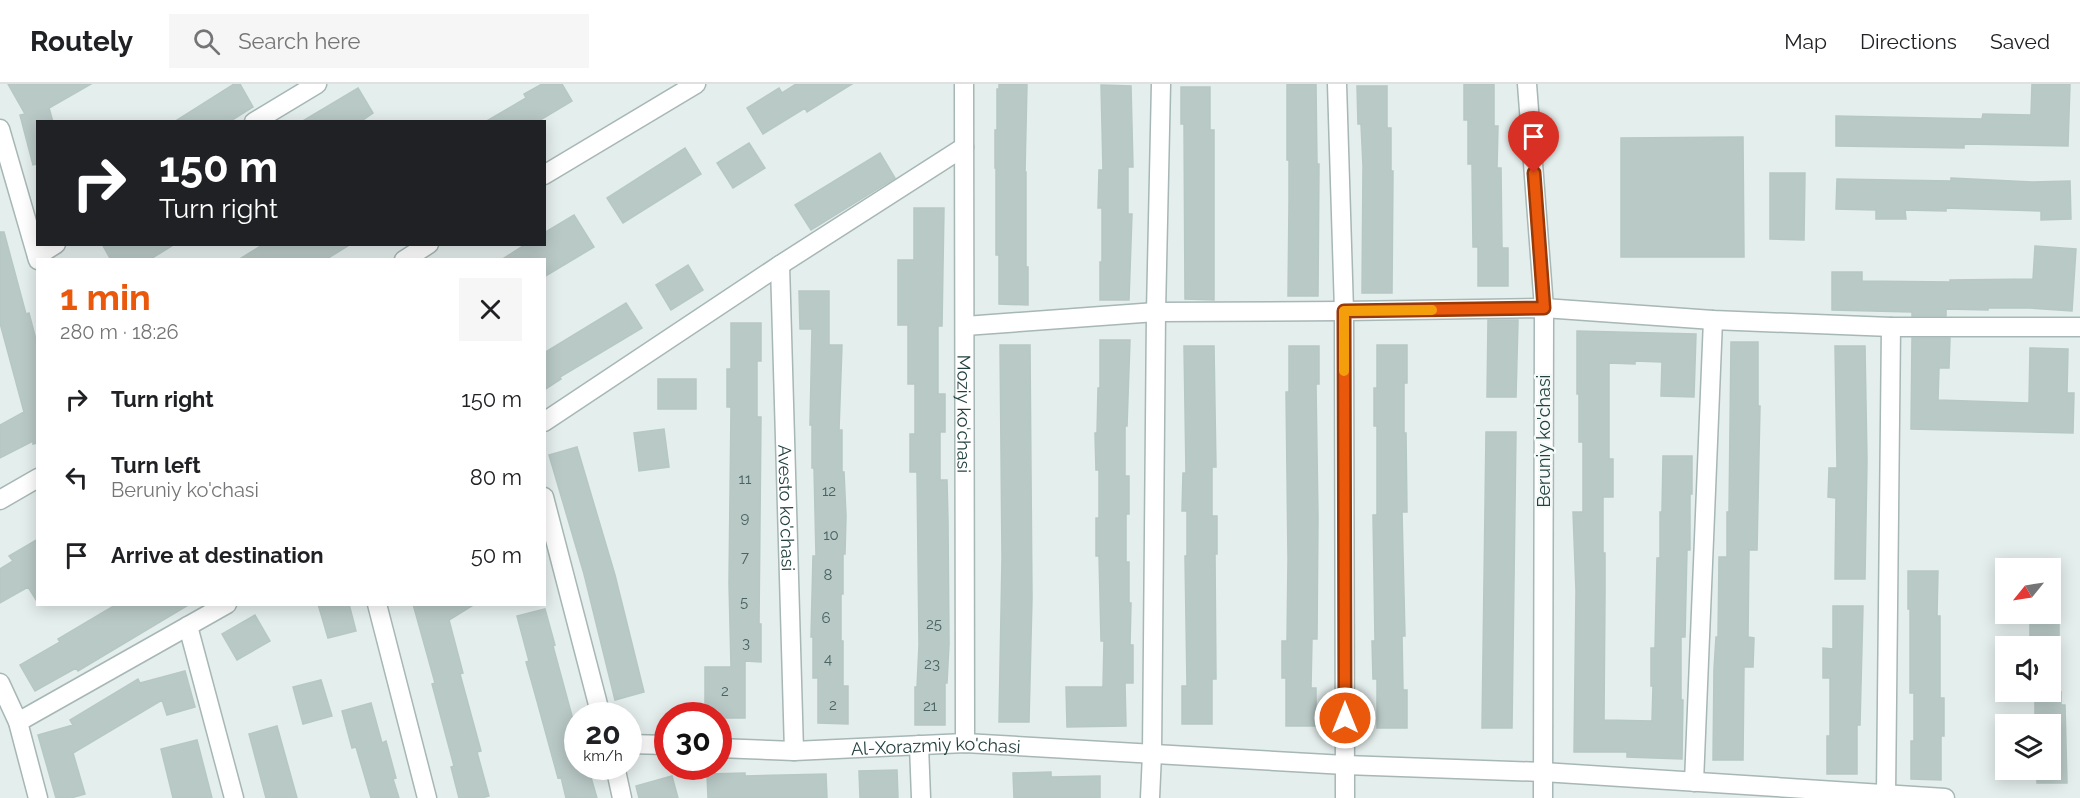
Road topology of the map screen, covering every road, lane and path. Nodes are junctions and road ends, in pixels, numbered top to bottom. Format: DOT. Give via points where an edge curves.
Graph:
graph roads {
  1 [pos="317,84"];
  2 [pos="696,84"];
  3 [pos="964,84"];
  4 [pos="1161,84"];
  5 [pos="1336,84"];
  6 [pos="1527,84"];
  7 [pos="674,91"];
  8 [pos="257,120"];
  9 [pos="0,129"];
  10 [pos="964,147"];
  11 [pos="546,174"];
  12 [pos="53,246"];
  13 [pos="426,246"];
  14 [pos="37,258"];
  15 [pos="407,258"];
  16 [pos="780,265"];
  17 [pos="1544,308"];
  18 [pos="1344,311"];
  19 [pos="1156,312"];
  20 [pos="1713,320"];
  21 [pos="964,326"];
  22 [pos="1891,327"];
  23 [pos="2080,327"];
  24 [pos="546,421"];
  25 [pos="36,479"];
  26 [pos="0,500"];
  27 [pos="546,505"];
  28 [pos="223,606"];
  29 [pos="378,606"];
  30 [pos="188,626"];
  31 [pos="0,682"];
  32 [pos="598,702"];
  33 [pos="18,722"];
  34 [pos="965,743"];
  35 [pos="919,745"];
  36 [pos="732,749"];
  37 [pos="794,751"];
  38 [pos="1152,754"];
  39 [pos="1345,765"];
  40 [pos="1543,772"];
  41 [pos="618,780"];
  42 [pos="1694,782"];
  43 [pos="1886,794"];
  44 [pos="38,798"];
  45 [pos="234,798"];
  46 [pos="427,798"];
  47 [pos="622,798"];
  48 [pos="921,798"];
  49 [pos="1149,798"];
  50 [pos="1345,798"];
  51 [pos="1543,798"];
  52 [pos="1945,798"];
  1 -- 8 [label="street"];
  2 -- 7 [label="street"];
  3 -- 10 [label="street, Moziy ko‘chasi"];
  4 -- 19 [label="street"];
  5 -- 18 [label="street"];
  6 -- 17 [label="street, Beruniy ko'chasi"];
  7 -- 11 [label="street"];
  9 -- 14 [label="street"];
  10 -- 16 [label="street"];
  10 -- 21 [label="street, Moziy ko‘chasi"];
  12 -- 14 [label="street"];
  13 -- 15 [label="street"];
  16 -- 24 [label="street"];
  16 -- 37 [label="street, Avesto ko'chasi"];
  17 -- 18 [label="street"];
  17 -- 20 [label="street"];
  17 -- 40 [label="street, Beruniy ko'chasi"];
  18 -- 19 [label="street"];
  18 -- 39 [label="street"];
  19 -- 21 [label="street"];
  19 -- 38 [label="street"];
  20 -- 22 [label="street"];
  20 -- 42 [label="street"];
  21 -- 34 [label="street, Moziy ko‘chasi"];
  22 -- 23 [label="street"];
  22 -- 43 [label="street"];
  25 -- 26 [label="street"];
  27 -- 32 [label="street"];
  28 -- 30 [label="street"];
  29 -- 46 [label="street"];
  30 -- 33 [label="street"];
  30 -- 45 [label="street"];
  31 -- 33 [label="street"];
  33 -- 44 [label="street"];
  34 -- 35 [label="street, Al-Xorazmiy ko'chasi"];
  34 -- 38 [label="street, Al-Xorazmiy ko'chasi"];
  35 -- 37 [label="street, Al-Xorazmiy ko'chasi"];
  35 -- 48 [label="street"];
  36 -- 37 [label="street, Al-Xorazmiy ko'chasi"];
  38 -- 39 [label="street, Al-Xorazmiy ko'chasi"];
  38 -- 49 [label="street"];
  39 -- 40 [label="street, Al-Xorazmiy ko'chasi"];
  39 -- 50 [label="street"];
  40 -- 42 [label="street, Al-Xorazmiy ko'chasi"];
  40 -- 51 [label="street, Beruniy ko'chasi"];
  41 -- 47 [label="street"];
  42 -- 43 [label="street, Al-Xorazmiy ko'chasi"];
  43 -- 52 [label="street, Al-Xorazmiy ko'chasi"];
}
